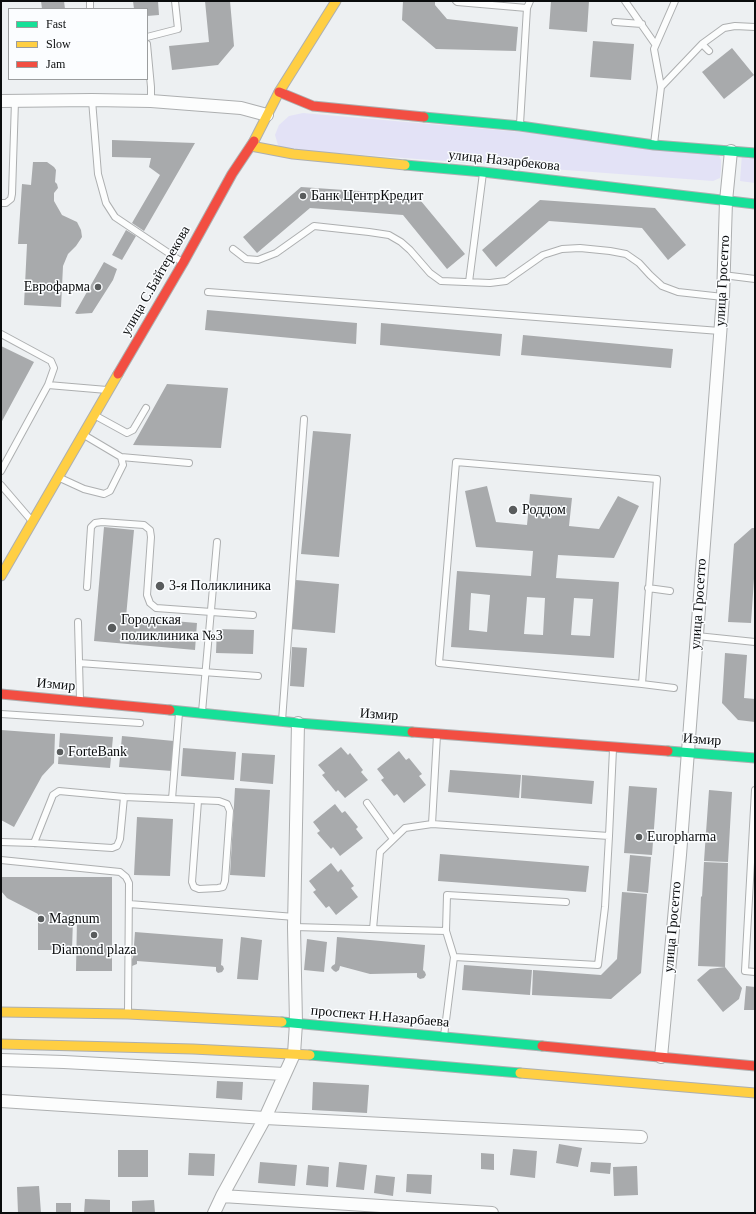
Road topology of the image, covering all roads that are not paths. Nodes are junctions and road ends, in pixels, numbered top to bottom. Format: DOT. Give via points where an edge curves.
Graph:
graph roads {
  1 [pos="175,1"];
  2 [pos="336,1"];
  3 [pos="456,1"];
  4 [pos="530,1"];
  5 [pos="625,1"];
  6 [pos="675,1"];
  7 [pos="527,8"];
  8 [pos="615,22"];
  9 [pos="642,24"];
  10 [pos="754,28"];
  11 [pos="148,37"];
  12 [pos="655,44"];
  13 [pos="702,44"];
  14 [pos="709,51"];
  15 [pos="148,55"];
  16 [pos="661,87"];
  17 [pos="279,92"];
  18 [pos="92,100"];
  19 [pos="1,101"];
  20 [pos="15,101"];
  21 [pos="151,101"];
  22 [pos="267,115"];
  23 [pos="520,126"];
  24 [pos="654,145"];
  25 [pos="251,146"];
  26 [pos="731,151"];
  27 [pos="755,153"];
  28 [pos="483,172"];
  29 [pos="726,201"];
  30 [pos="1,203"];
  31 [pos="755,204"];
  32 [pos="233,249"];
  33 [pos="183,263"];
  34 [pos="723,275"];
  35 [pos="755,279"];
  36 [pos="469,282"];
  37 [pos="208,292"];
  38 [pos="723,297"];
  39 [pos="720,331"];
  40 [pos="1,334"];
  41 [pos="48,385"];
  42 [pos="109,390"];
  43 [pos="146,408"];
  44 [pos="94,415"];
  45 [pos="304,419"];
  46 [pos="83,435"];
  47 [pos="121,457"];
  48 [pos="188,463"];
  49 [pos="1,471"];
  50 [pos="58,478"];
  51 [pos="1,485"];
  52 [pos="33,522"];
  53 [pos="217,542"];
  54 [pos="1,576"];
  55 [pos="87,587"];
  56 [pos="648,588"];
  57 [pos="670,591"];
  58 [pos="210,612"];
  59 [pos="253,615"];
  60 [pos="78,622"];
  61 [pos="697,636"];
  62 [pos="755,642"];
  63 [pos="79,663"];
  64 [pos="205,672"];
  65 [pos="258,676"];
  66 [pos="642,684"];
  67 [pos="674,688"];
  68 [pos="1,694"];
  69 [pos="80,702"];
  70 [pos="179,711"];
  71 [pos="202,713"];
  72 [pos="1,714"];
  73 [pos="282,721"];
  74 [pos="140,723"];
  75 [pos="298,723"];
  76 [pos="437,734"];
  77 [pos="613,747"];
  78 [pos="688,753"];
  79 [pos="755,758"];
  80 [pos="755,790"];
  81 [pos="124,797"];
  82 [pos="172,799"];
  83 [pos="198,801"];
  84 [pos="367,803"];
  85 [pos="432,824"];
  86 [pos="754,830"];
  87 [pos="609,836"];
  88 [pos="393,839"];
  89 [pos="1,842"];
  90 [pos="34,842"];
  91 [pos="1,860"];
  92 [pos="566,902"];
  93 [pos="130,904"];
  94 [pos="294,922"];
  95 [pos="373,929"];
  96 [pos="446,931"];
  97 [pos="454,957"];
  98 [pos="755,972"];
  99 [pos="1,1012"];
  100 [pos="128,1014"];
  101 [pos="296,1023"];
  102 [pos="444,1037"];
  103 [pos="1,1044"];
  104 [pos="294,1054"];
  105 [pos="661,1057"];
  106 [pos="1,1060"];
  107 [pos="755,1066"];
  108 [pos="284,1074"];
  109 [pos="755,1093"];
  110 [pos="1,1101"];
  111 [pos="265,1118"];
  112 [pos="641,1138"];
  113 [pos="222,1196"];
  114 [pos="345,1208"];
  115 [pos="214,1213"];
  116 [pos="492,1213"];
  1 -- 11 [label="lane" via="178,29"];
  2 -- 17 [label="main road, улица С.Байтерекова"];
  3 -- 7 [label="lane"];
  4 -- 7 [label="lane"];
  5 -- 9 [label="lane"];
  6 -- 12 [label="lane"];
  7 -- 23 [label="lane"];
  8 -- 9 [label="lane"];
  9 -- 12 [label="lane"];
  10 -- 13 [label="lane" via="724,28"];
  12 -- 16 [label="lane"];
  13 -- 14 [label="lane"];
  13 -- 16 [label="lane"];
  15 -- 21 [label="lane"];
  16 -- 24 [label="lane"];
  17 -- 22 [label="main road, улица С.Байтерекова"];
  17 -- 23 [label="main road" via="313,106"];
  18 -- 20 [label="street"];
  18 -- 21 [label="street"];
  18 -- 33 [label="lane" via="98,174 106,203 115,217"];
  19 -- 20 [label="street"];
  20 -- 30 [label="lane" via="12,194 11,200"];
  21 -- 22 [label="street" via="240,108"];
  22 -- 25 [label="main road, улица С.Байтерекова"];
  23 -- 24 [label="main road"];
  24 -- 26 [label="main road"];
  25 -- 28 [label="main road, улица Назарбекова" via="293,154"];
  25 -- 33 [label="main road, улица С.Байтерекова" via="232,174"];
  26 -- 27 [label="main road"];
  26 -- 29 [label="street, улица Гросетто"];
  28 -- 29 [label="main road, улица Назарбекова"];
  28 -- 36 [label="lane"];
  29 -- 31 [label="main road, улица Назарбекова"];
  29 -- 34 [label="street, улица Гросетто"];
  32 -- 36 [label="lane" via="246,259 258,260 276,253 314,226 369,232 389,235 401,242 441,281"];
  33 -- 42 [label="main road, улица С.Байтерекова"];
  34 -- 35 [label="lane"];
  34 -- 38 [label="street, улица Гросетто"];
  36 -- 38 [label="lane" via="506,281 543,255 562,249 580,248 626,254 662,286 678,292"];
  37 -- 39 [label="lane"];
  38 -- 39 [label="street, улица Гросетто"];
  39 -- 61 [label="street, улица Гросетто"];
  40 -- 41 [label="lane" via="51,361 54,368"];
  41 -- 42 [label="lane"];
  41 -- 49 [label="lane"];
  42 -- 44 [label="main road, улица С.Байтерекова"];
  43 -- 44 [label="lane" via="133,430 127,433"];
  44 -- 46 [label="main road, улица С.Байтерекова"];
  45 -- 73 [label="lane"];
  46 -- 47 [label="lane"];
  46 -- 50 [label="main road, улица С.Байтерекова"];
  47 -- 48 [label="lane"];
  47 -- 50 [label="lane" via="123,465 110,491 104,494"];
  50 -- 52 [label="main road, улица С.Байтерекова"];
  51 -- 52 [label="lane"];
  52 -- 54 [label="main road, улица С.Байтерекова"];
  53 -- 58 [label="lane"];
  55 -- 58 [label="lane" via="90,527 102,522 144,525 150,530 151,537 147,596 150,602 156,608"];
  56 -- 57 [label="lane"];
  56 -- 66 [label="lane"];
  56 -- 66 [label="lane" via="657,478 456,462 439,663"];
  58 -- 59 [label="lane"];
  58 -- 64 [label="lane"];
  60 -- 63 [label="lane"];
  61 -- 62 [label="lane"];
  61 -- 78 [label="street, улица Гросетто"];
  63 -- 64 [label="lane"];
  63 -- 69 [label="lane"];
  64 -- 65 [label="lane"];
  64 -- 71 [label="lane"];
  66 -- 67 [label="lane"];
  68 -- 69 [label="main road, Измир"];
  69 -- 70 [label="main road, Измир"];
  70 -- 71 [label="main road, Измир"];
  70 -- 82 [label="lane"];
  71 -- 73 [label="main road, Измир"];
  72 -- 74 [label="lane"];
  73 -- 75 [label="main road, Измир"];
  75 -- 76 [label="main road, Измир"];
  75 -- 94 [label="street"];
  76 -- 77 [label="main road, Измир"];
  76 -- 85 [label="lane"];
  77 -- 78 [label="main road, Измир"];
  77 -- 87 [label="lane"];
  78 -- 79 [label="main road, Измир"];
  78 -- 105 [label="street, улица Гросетто"];
  80 -- 86 [label="lane"];
  81 -- 82 [label="lane"];
  81 -- 90 [label="lane" via="59,791 53,795"];
  81 -- 90 [label="lane" via="117,846 112,848"];
  82 -- 83 [label="lane"];
  83 -- 83 [label="lane" via="219,801 226,804 230,811 223,887 199,889 194,887 192,882"];
  84 -- 88 [label="lane"];
  85 -- 87 [label="lane"];
  85 -- 88 [label="lane" via="404,828"];
  86 -- 98 [label="lane" via="745,971"];
  87 -- 97 [label="lane" via="598,965"];
  88 -- 95 [label="lane" via="380,852"];
  89 -- 90 [label="lane"];
  91 -- 93 [label="lane" via="120,872 129,882"];
  92 -- 96 [label="lane" via="447,895"];
  93 -- 94 [label="lane"];
  93 -- 100 [label="lane"];
  94 -- 95 [label="lane"];
  94 -- 101 [label="street"];
  95 -- 96 [label="lane"];
  96 -- 97 [label="lane"];
  97 -- 102 [label="lane"];
  99 -- 100 [label="main road, проспект Н.Назарбаева"];
  100 -- 101 [label="main road, проспект Н.Назарбаева"];
  101 -- 102 [label="main road, проспект Н.Назарбаева"];
  101 -- 104 [label="street"];
  102 -- 105 [label="main road, проспект Н.Назарбаева"];
  103 -- 104 [label="main road"];
  104 -- 108 [label="street"];
  104 -- 109 [label="main road"];
  105 -- 107 [label="main road, проспект Н.Назарбаева"];
  106 -- 108 [label="street"];
  108 -- 111 [label="street"];
  110 -- 111 [label="street"];
  111 -- 112 [label="street"];
  111 -- 113 [label="street"];
  113 -- 114 [label="street"];
  113 -- 115 [label="street"];
  114 -- 116 [label="street"];
}
